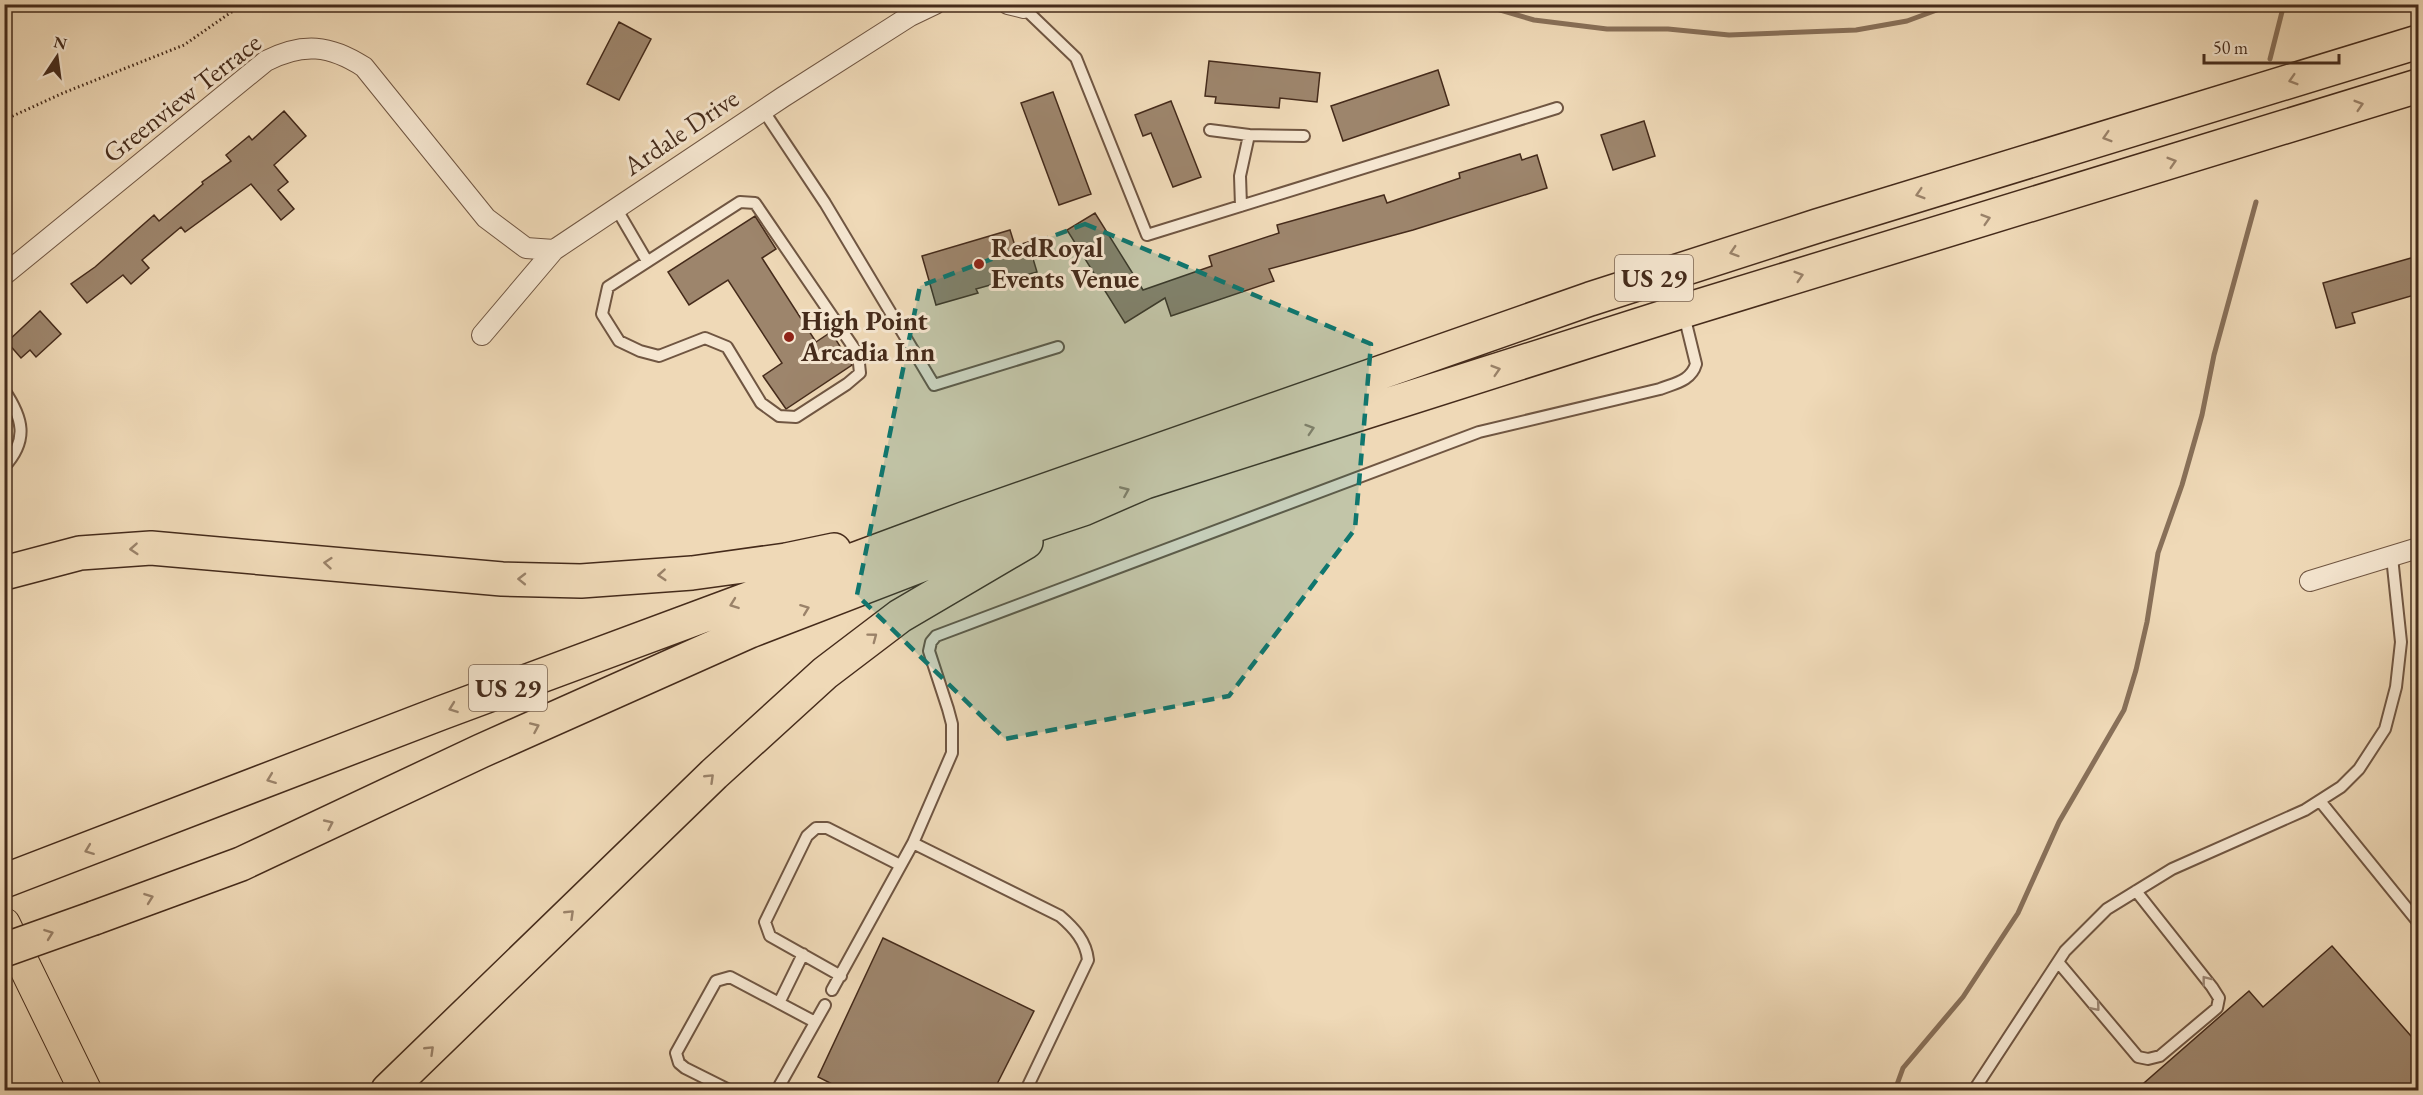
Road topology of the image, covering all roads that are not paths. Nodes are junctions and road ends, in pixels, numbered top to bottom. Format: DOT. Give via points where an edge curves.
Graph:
graph roads {
  1 [pos="935,4"];
  2 [pos="1016,6"];
  3 [pos="2418,42"];
  4 [pos="2418,86"];
  5 [pos="1557,108"];
  6 [pos="763,110"];
  7 [pos="1210,130"];
  8 [pos="1249,135"];
  9 [pos="1304,136"];
  10 [pos="1241,206"];
  11 [pos="616,208"];
  12 [pos="554,250"];
  13 [pos="647,261"];
  14 [pos="4,275"];
  15 [pos="1683,311"];
  16 [pos="482,335"];
  17 [pos="1058,347"];
  18 [pos="4,390"];
  19 [pos="4,467"];
  20 [pos="1083,509"];
  21 [pos="966,518"];
  22 [pos="2418,548"];
  23 [pos="2392,557"];
  24 [pos="4,573"];
  25 [pos="2310,581"];
  26 [pos="2320,801"];
  27 [pos="913,843"];
  28 [pos="900,865"];
  29 [pos="4,881"];
  30 [pos="2136,891"];
  31 [pos="2418,922"];
  32 [pos="4,924"];
  33 [pos="4,950"];
  34 [pos="803,954"];
  35 [pos="2058,962"];
  36 [pos="840,976"];
  37 [pos="832,990"];
  38 [pos="779,1003"];
  39 [pos="825,1005"];
  40 [pos="815,1022"];
  41 [pos="85,1090"];
  42 [pos="388,1090"];
  43 [pos="729,1090"];
  44 [pos="777,1090"];
  45 [pos="1026,1090"];
  46 [pos="1974,1090"];
  1 -- 6 [label="street, Ardale Drive"];
  2 -- 10 [label="lane" via="1076,58 1147,235"];
  3 -- 21 [label="highway, US 29, one-way" via="1590,299"];
  15 -- 4 [label="highway, US 29, one-way"];
  5 -- 10 [label="lane"];
  6 -- 11 [label="street, Ardale Drive"];
  6 -- 17 [label="lane" via="825,203 934,385"];
  7 -- 8 [label="lane"];
  8 -- 9 [label="lane"];
  8 -- 10 [label="lane" via="1240,176"];
  11 -- 12 [label="street, Ardale Drive"];
  11 -- 13 [label="lane"];
  12 -- 14 [label="street, Greenview Terrace" via="526,248 486,218 364,67 328,49 306,48 283,52 266,61"];
  12 -- 16 [label="street, Ardale Drive"];
  13 -- 13 [label="lane" via="740,202 755,203 858,354 860,373 796,417 779,416 761,403 727,347 705,338 659,356 619,341 602,314 608,286"];
  20 -- 15 [label="highway, US 29, one-way" via="1168,475"];
  15 -- 27 [label="lane" via="1696,364 1686,380 1479,432 936,636 929,651 952,724 952,753"];
  18 -- 19 [label="lane" via="22,427 16,452"];
  33 -- 20 [label="highway, US 29, one-way, bridge" via="241,864 750,631 963,549"];
  42 -- 20 [label="highway, one-way" via="714,774 825,673 900,616"];
  21 -- 24 [label="highway, one-way" via="908,525 844,548 786,560 692,573 581,581 502,579 151,548 80,553"];
  21 -- 29 [label="highway, US 29, one-way" via="430,717"];
  22 -- 23 [label="street"];
  23 -- 25 [label="street"];
  23 -- 26 [label="lane" via="2401,642 2397,687 2385,729 2359,769 2342,787"];
  26 -- 30 [label="lane" via="2172,869"];
  26 -- 31 [label="lane"];
  27 -- 28 [label="lane"];
  27 -- 45 [label="lane" via="1060,916 1079,934 1088,960"];
  28 -- 34 [label="lane" via="827,828 811,831 765,922 770,936"];
  28 -- 36 [label="lane"];
  30 -- 35 [label="lane" via="2108,909"];
  35 -- 30 [label="lane, one-way" via="2138,1057 2160,1056 2217,1008 2219,998 2212,987"];
  32 -- 41 [label="main road"];
  34 -- 36 [label="lane"];
  34 -- 38 [label="lane"];
  35 -- 46 [label="lane"];
  36 -- 37 [label="lane"];
  38 -- 40 [label="lane"];
  38 -- 43 [label="lane" via="730,977 716,981 676,1053 685,1068"];
  39 -- 40 [label="lane"];
  40 -- 44 [label="lane"];
}
